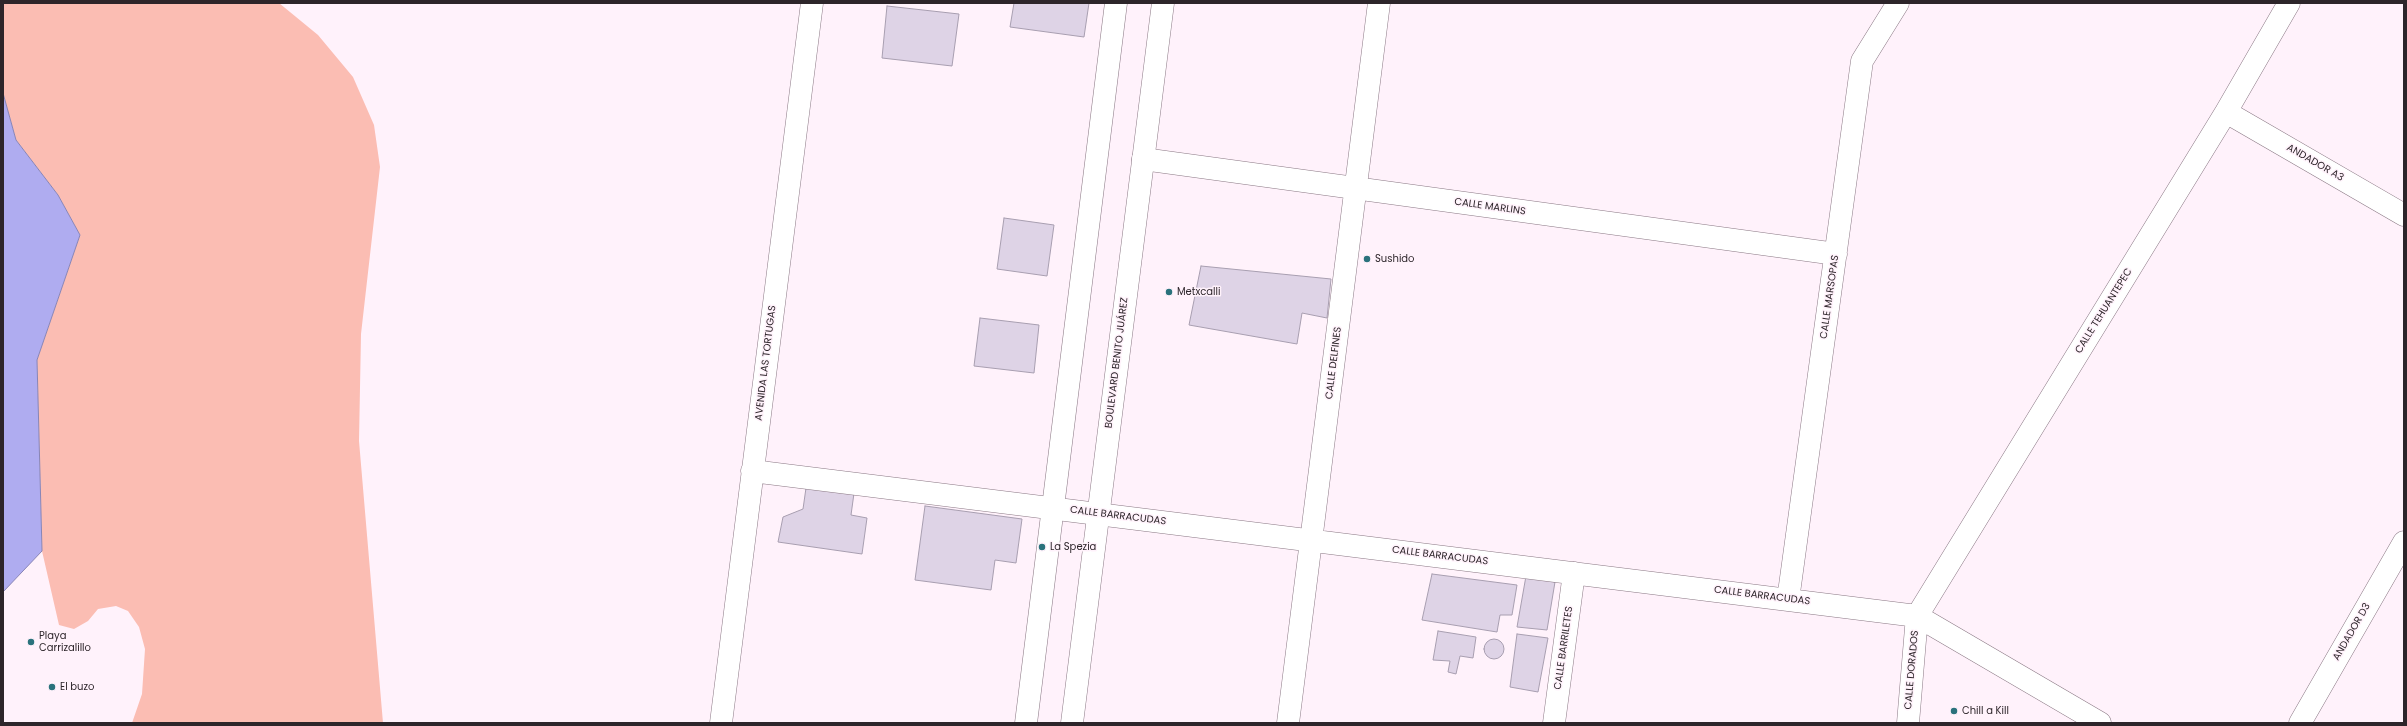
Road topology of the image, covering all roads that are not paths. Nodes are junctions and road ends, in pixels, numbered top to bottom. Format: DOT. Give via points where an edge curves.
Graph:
graph roads {
  1 [pos="812,3"];
  2 [pos="1116,3"];
  3 [pos="1163,3"];
  4 [pos="1379,3"];
  5 [pos="1898,3"];
  6 [pos="2289,3"];
  7 [pos="2226,112"];
  8 [pos="1143,159"];
  9 [pos="1356,188"];
  10 [pos="2404,215"];
  11 [pos="1836,254"];
  12 [pos="752,471"];
  13 [pos="1052,508"];
  14 [pos="1098,514"];
  15 [pos="1311,540"];
  16 [pos="2404,542"];
  17 [pos="1574,573"];
  18 [pos="1788,600"];
  19 [pos="1917,616"];
  20 [pos="721,723"];
  21 [pos="1026,723"];
  22 [pos="1072,723"];
  23 [pos="1288,723"];
  24 [pos="1554,723"];
  25 [pos="1908,723"];
  26 [pos="2100,723"];
  27 [pos="2300,723"];
  1 -- 12 [label="street, AVENIDA LAS TORTUGAS"];
  2 -- 13 [label="street"];
  3 -- 8 [label="street, BOULEVARD BENITO JUÁREZ"];
  4 -- 9 [label="street, CALLE DELFINES"];
  5 -- 11 [label="street, CALLE MARSOPAS" via="1862,61"];
  6 -- 7 [label="street, CALLE TEHUANTEPEC"];
  7 -- 10 [label="street, ANDADOR A3"];
  7 -- 19 [label="street, CALLE TEHUANTEPEC"];
  8 -- 9 [label="street, CALLE MARLINS"];
  8 -- 14 [label="street, BOULEVARD BENITO JUÁREZ"];
  9 -- 11 [label="street, CALLE MARLINS"];
  9 -- 15 [label="street, CALLE DELFINES"];
  11 -- 18 [label="street, CALLE MARSOPAS"];
  12 -- 13 [label="street, CALLE BARRACUDAS"];
  12 -- 20 [label="street, AVENIDA LAS TORTUGAS"];
  13 -- 14 [label="street, CALLE BARRACUDAS"];
  13 -- 21 [label="street"];
  14 -- 15 [label="street, CALLE BARRACUDAS"];
  14 -- 22 [label="street, BOULEVARD BENITO JUÁREZ"];
  15 -- 17 [label="street, CALLE BARRACUDAS"];
  15 -- 23 [label="street, CALLE DELFINES"];
  16 -- 27 [label="street, ANDADOR D3"];
  17 -- 18 [label="street, CALLE BARRACUDAS"];
  17 -- 24 [label="street, CALLE BARRILETES"];
  18 -- 19 [label="street, CALLE BARRACUDAS"];
  19 -- 25 [label="street, CALLE DORADOS"];
  19 -- 26 [label="street, CALLE BARRACUDAS"];
}
